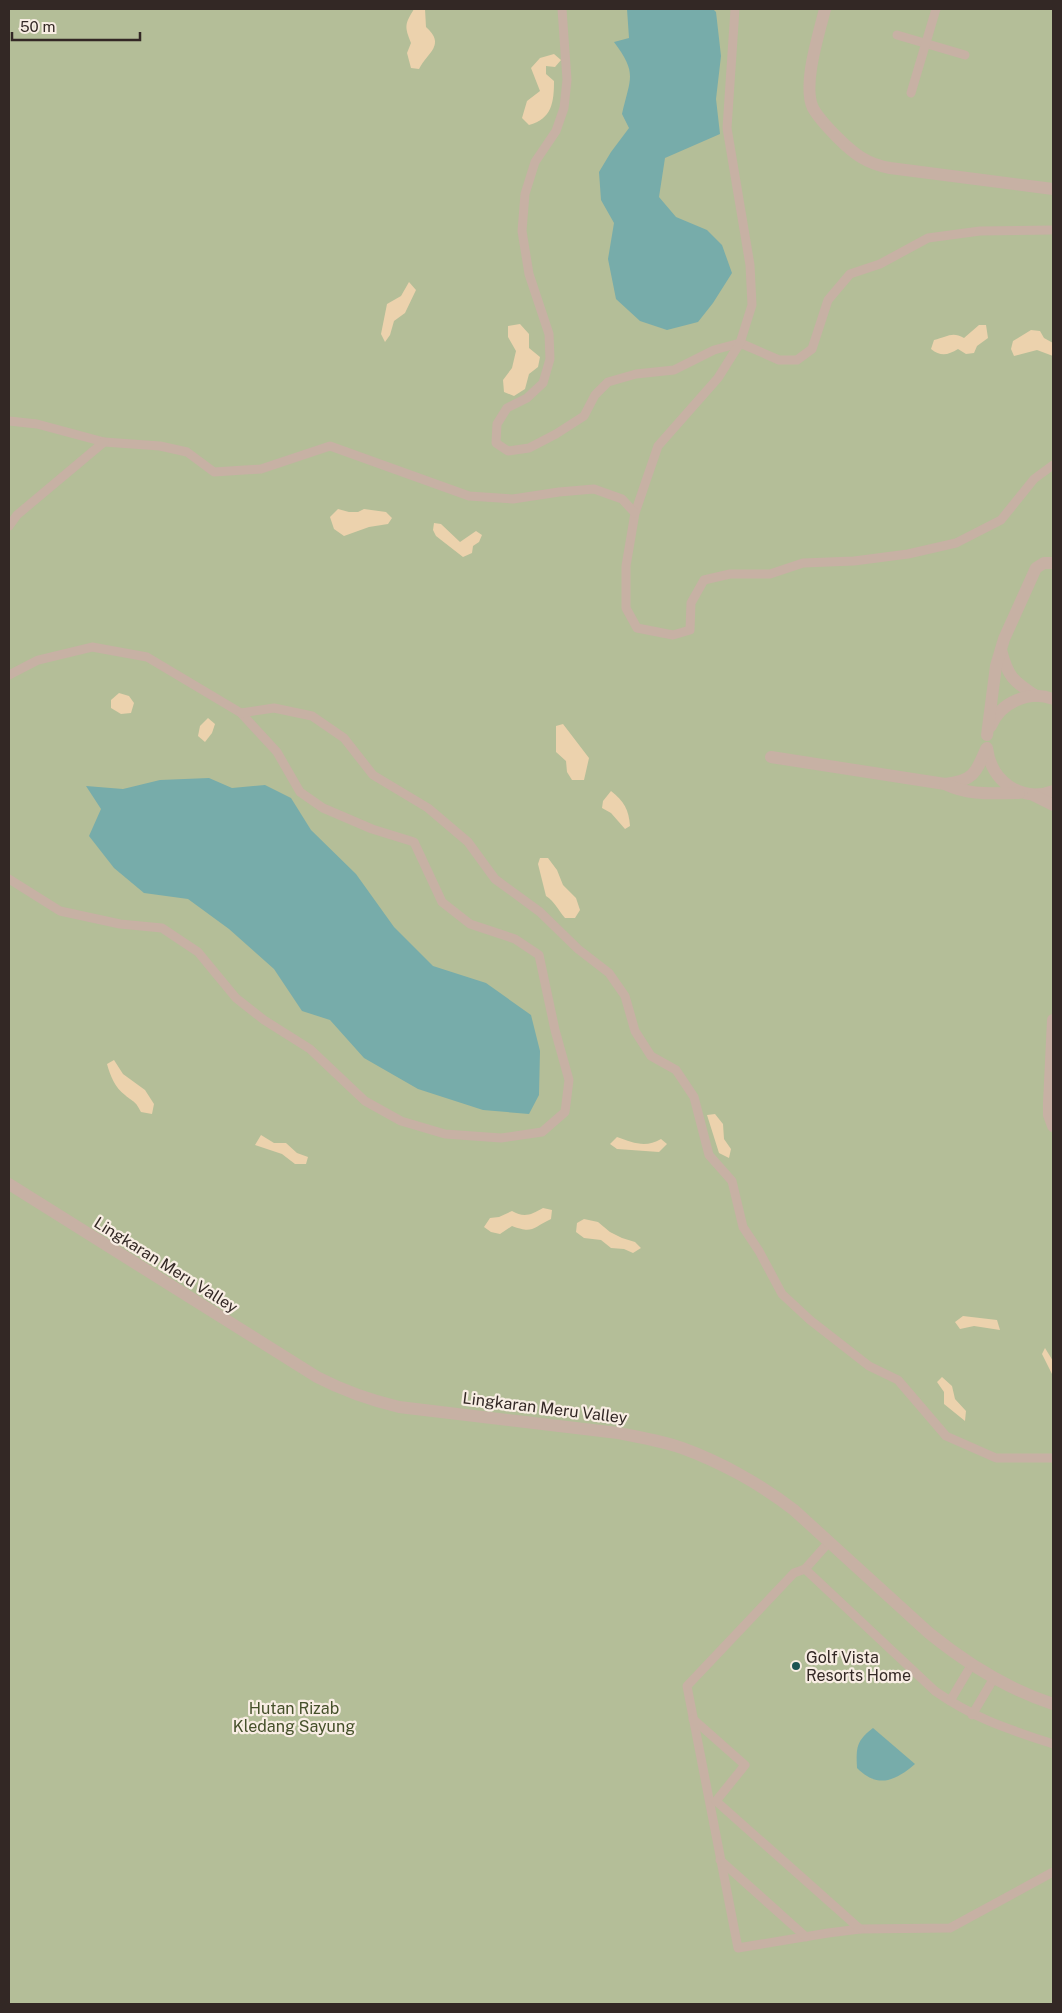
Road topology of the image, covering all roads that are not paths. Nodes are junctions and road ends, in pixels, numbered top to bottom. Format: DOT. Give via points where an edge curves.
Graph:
graph roads {
  1 [pos="562,9"];
  2 [pos="735,9"];
  3 [pos="825,9"];
  4 [pos="936,9"];
  5 [pos="897,35"];
  6 [pos="925,44"];
  7 [pos="965,55"];
  8 [pos="910,93"];
  9 [pos="1053,189"];
  10 [pos="1053,230"];
  11 [pos="740,343"];
  12 [pos="9,421"];
  13 [pos="104,442"];
  14 [pos="1053,465"];
  15 [pos="634,513"];
  16 [pos="9,526"];
  17 [pos="1053,563"];
  18 [pos="1001,650"];
  19 [pos="9,675"];
  20 [pos="1047,697"];
  21 [pos="241,713"];
  22 [pos="987,735"];
  23 [pos="986,749"];
  24 [pos="771,757"];
  25 [pos="945,784"];
  26 [pos="1053,791"];
  27 [pos="1029,794"];
  28 [pos="1053,805"];
  29 [pos="9,879"];
  30 [pos="1053,1020"];
  31 [pos="1053,1126"];
  32 [pos="9,1184"];
  33 [pos="1053,1458"];
  34 [pos="830,1541"];
  35 [pos="805,1568"];
  36 [pos="972,1664"];
  37 [pos="994,1678"];
  38 [pos="950,1701"];
  39 [pos="1053,1704"];
  40 [pos="972,1715"];
  41 [pos="693,1719"];
  42 [pos="1053,1744"];
  43 [pos="712,1801"];
  44 [pos="720,1860"];
  45 [pos="1053,1872"];
  46 [pos="860,1929"];
  47 [pos="806,1936"];
  1 -- 11 [label="lane" via="567,80 564,108 556,131 535,162 525,194 522,231 529,274 549,334 550,359 543,383 527,398 507,408 497,424 496,443 508,451 529,448 584,416 595,394 608,382 636,374 674,370 714,350"];
  2 -- 11 [label="lane" via="728,128 750,265 752,305"];
  3 -- 9 [label="street" via="810,79 810,100 820,118 859,158 890,168"];
  4 -- 6 [label="lane"];
  5 -- 6 [label="lane"];
  6 -- 7 [label="lane"];
  6 -- 8 [label="lane"];
  10 -- 11 [label="lane" via="980,231 928,238 880,264 850,274 828,300 812,349 797,360 779,360"];
  11 -- 15 [label="lane" via="718,378 658,446"];
  12 -- 13 [label="lane" via="37,424"];
  13 -- 15 [label="lane" via="160,446 187,452 214,472 261,469 330,446 469,496 513,499 594,489 622,499"];
  13 -- 16 [label="lane" via="17,515"];
  14 -- 15 [label="lane" via="1034,479 1001,520 956,543 908,554 803,563 770,574 730,574 704,580 691,603 690,630 672,635 637,628 626,608 626,566"];
  17 -- 18 [label="street" via="1044,563 1036,568"];
  18 -- 20 [label="street" via="1015,683"];
  18 -- 22 [label="street"];
  19 -- 21 [label="lane" via="38,660 92,647 147,657"];
  20 -- 22 [label="street" via="1016,700 1000,712"];
  21 -- 29 [label="lane" via="277,752 300,792 323,808 372,830 414,842 442,902 470,924 515,939 539,955 569,1080 565,1112 542,1132 501,1138 445,1134 401,1121 365,1101 310,1049 236,998 198,952 162,928 120,924 60,911"];
  21 -- 33 [label="lane" via="274,708 312,716 344,738 373,775 428,808 468,842 495,879 540,912 578,950 609,973 625,996 634,1031 651,1056 676,1070 694,1097 709,1155 732,1181 742,1227 759,1250 782,1294 810,1320 870,1366 898,1380 946,1436 996,1458"];
  22 -- 23 [label="street"];
  23 -- 25 [label="street" via="973,775 958,783"];
  23 -- 27 [label="street" via="998,777 1012,789"];
  24 -- 25 [label="street"];
  25 -- 27 [label="street" via="975,793"];
  26 -- 27 [label="street"];
  27 -- 28 [label="street"];
  30 -- 31 [label="street" via="1048,1103 1048,1115"];
  32 -- 34 [label="street, Lingkaran Meru Valley" via="342,1390 399,1407 618,1433 683,1448 771,1491"];
  34 -- 35 [label="lane"];
  34 -- 36 [label="street, Lingkaran Meru Valley" via="929,1633"];
  35 -- 38 [label="lane"];
  35 -- 41 [label="lane" via="794,1573 687,1686"];
  36 -- 37 [label="street, Lingkaran Meru Valley"];
  36 -- 38 [label="lane"];
  37 -- 39 [label="street, Lingkaran Meru Valley"];
  37 -- 40 [label="lane"];
  38 -- 40 [label="lane"];
  40 -- 42 [label="lane"];
  41 -- 43 [label="lane"];
  41 -- 43 [label="lane" via="745,1765"];
  43 -- 44 [label="lane"];
  43 -- 46 [label="lane"];
  44 -- 47 [label="lane"];
  44 -- 47 [label="lane" via="738,1948"];
  45 -- 46 [label="lane" via="950,1928"];
  46 -- 47 [label="lane"];
}
